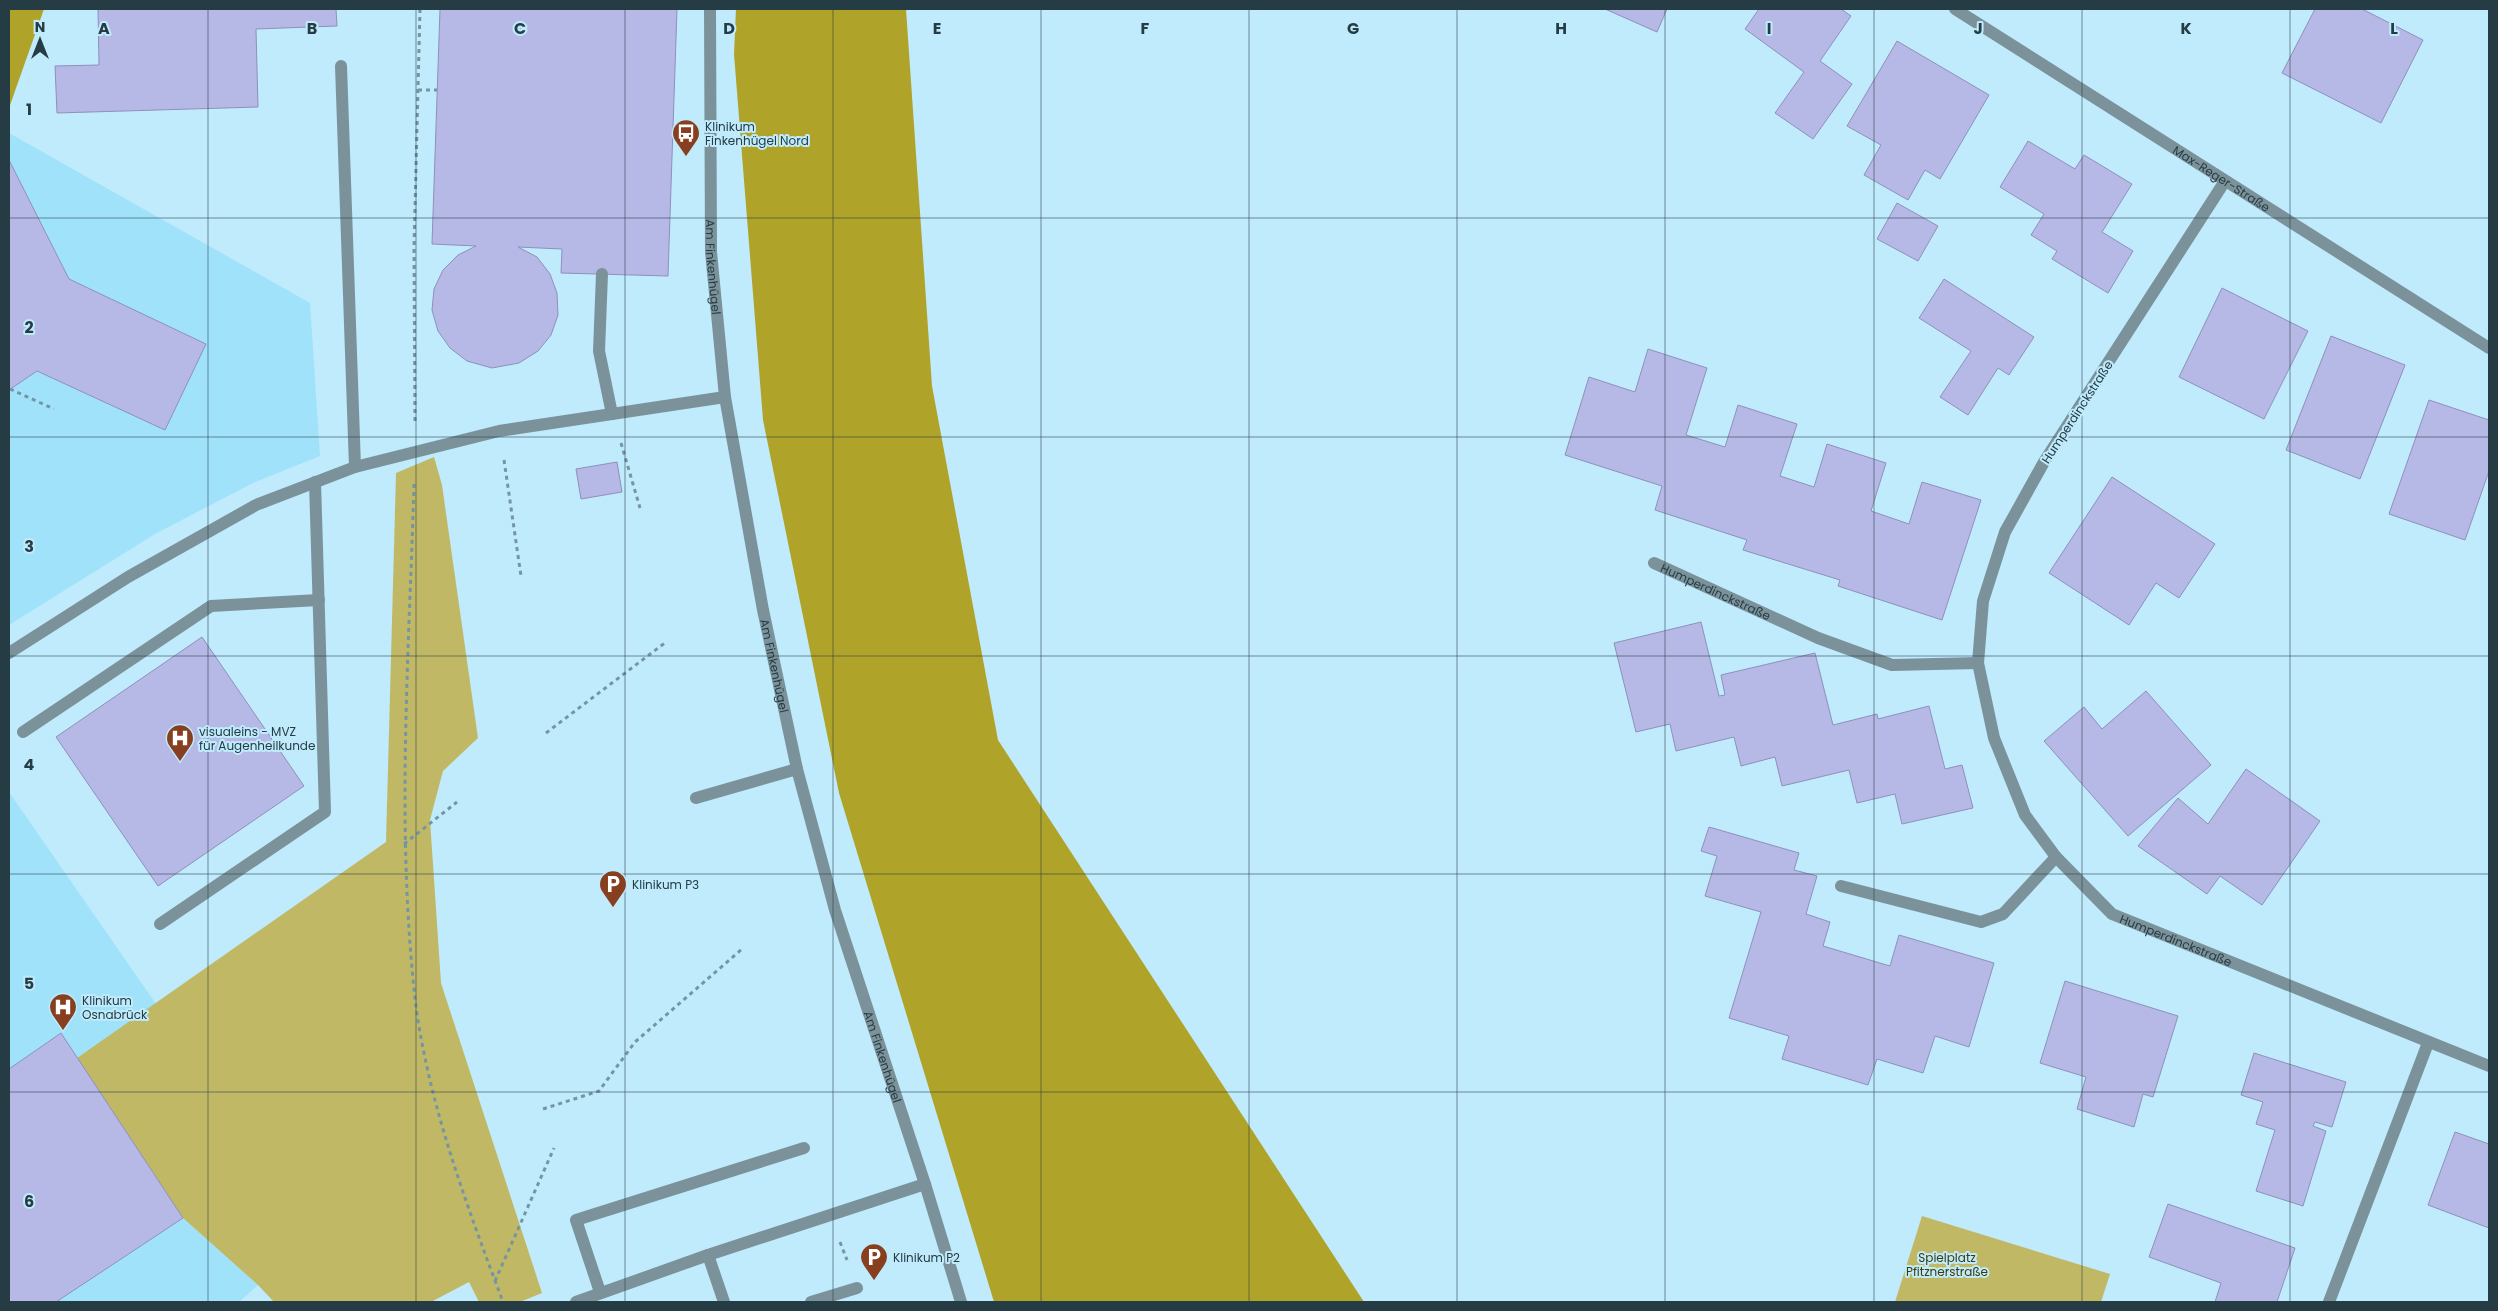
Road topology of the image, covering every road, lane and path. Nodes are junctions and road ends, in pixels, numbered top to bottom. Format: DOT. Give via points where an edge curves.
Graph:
graph roads {
  1 [pos="420,9"];
  2 [pos="710,9"];
  3 [pos="1955,9"];
  4 [pos="342,66"];
  5 [pos="418,90"];
  6 [pos="437,90"];
  7 [pos="2225,181"];
  8 [pos="602,274"];
  9 [pos="2489,348"];
  10 [pos="10,388"];
  11 [pos="725,397"];
  12 [pos="54,409"];
  13 [pos="612,414"];
  14 [pos="499,431"];
  15 [pos="415,450"];
  16 [pos="355,467"];
  17 [pos="315,482"];
  18 [pos="640,508"];
  19 [pos="1654,563"];
  20 [pos="521,576"];
  21 [pos="319,600"];
  22 [pos="666,642"];
  23 [pos="9,653"];
  24 [pos="1978,663"];
  25 [pos="24,732"];
  26 [pos="546,733"];
  27 [pos="797,769"];
  28 [pos="696,798"];
  29 [pos="457,802"];
  30 [pos="404,844"];
  31 [pos="2056,857"];
  32 [pos="1842,886"];
  33 [pos="160,924"];
  34 [pos="742,949"];
  35 [pos="2428,1043"];
  36 [pos="2489,1066"];
  37 [pos="543,1108"];
  38 [pos="554,1148"];
  39 [pos="804,1148"];
  40 [pos="925,1184"];
  41 [pos="708,1255"];
  42 [pos="495,1282"];
  43 [pos="857,1288"];
  44 [pos="600,1292"];
  45 [pos="503,1302"];
  46 [pos="576,1302"];
  47 [pos="724,1302"];
  48 [pos="811,1302"];
  49 [pos="961,1302"];
  50 [pos="2329,1302"];
  1 -- 5 [label="path"];
  2 -- 11 [label="street, Am Finkenhügel" via="711,252"];
  3 -- 7 [label="street, Max-Reger-Straße"];
  4 -- 16 [label="street"];
  5 -- 6 [label="path"];
  5 -- 15 [label="path" via="414,247"];
  7 -- 9 [label="street, Max-Reger-Straße"];
  7 -- 24 [label="street, Humperdinckstraße" via="2044,462 2005,532 1983,601"];
  8 -- 13 [label="street" via="599,351"];
  10 -- 12 [label="path"];
  11 -- 13 [label="street"];
  11 -- 27 [label="street, Am Finkenhügel" via="763,610"];
  13 -- 14 [label="street"];
  13 -- 18 [label="path"];
  14 -- 15 [label="street"];
  14 -- 20 [label="path"];
  15 -- 16 [label="street"];
  15 -- 30 [label="path"];
  16 -- 17 [label="street"];
  17 -- 21 [label="street"];
  17 -- 23 [label="street" via="256,505 167,554"];
  19 -- 24 [label="street, Humperdinckstraße" via="1818,638 1892,665"];
  21 -- 25 [label="street" via="211,606"];
  21 -- 33 [label="street" via="325,812"];
  22 -- 26 [label="path"];
  24 -- 31 [label="street, Humperdinckstraße" via="1994,738 2011,781 2025,815"];
  27 -- 28 [label="street"];
  27 -- 40 [label="street, Am Finkenhügel" via="835,910"];
  29 -- 30 [label="path"];
  30 -- 42 [label="path" via="415,999 437,1111"];
  31 -- 32 [label="street" via="2003,914 1981,922"];
  31 -- 35 [label="street, Humperdinckstraße" via="2112,914"];
  34 -- 37 [label="path" via="635,1042 599,1091"];
  35 -- 36 [label="street, Humperdinckstraße"];
  35 -- 50 [label="street"];
  38 -- 42 [label="path"];
  39 -- 44 [label="street" via="576,1220"];
  40 -- 41 [label="street"];
  40 -- 49 [label="street, Am Finkenhügel"];
  41 -- 44 [label="street"];
  41 -- 47 [label="street"];
  42 -- 45 [label="path"];
  43 -- 48 [label="street"];
  44 -- 46 [label="street"];
}
